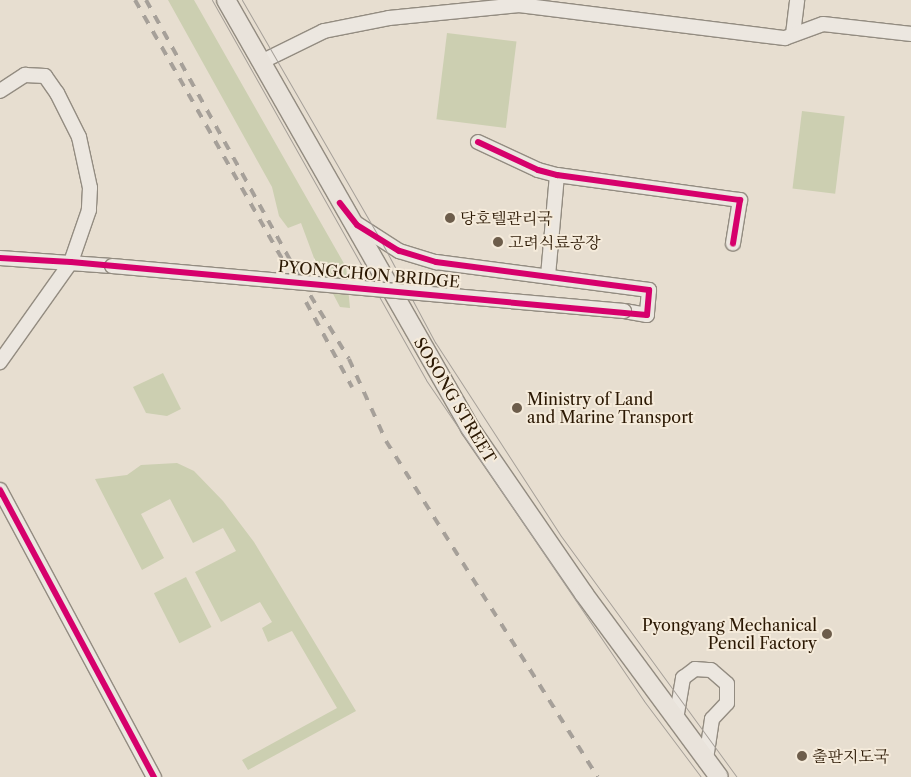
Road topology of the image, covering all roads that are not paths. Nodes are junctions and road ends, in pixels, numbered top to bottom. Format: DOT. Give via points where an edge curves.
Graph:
graph roads {
  1 [pos="226,0"];
  2 [pos="797,0"];
  3 [pos="793,34"];
  4 [pos="911,34"];
  5 [pos="261,62"];
  6 [pos="0,91"];
  7 [pos="478,142"];
  8 [pos="557,175"];
  9 [pos="340,203"];
  10 [pos="733,243"];
  11 [pos="0,258"];
  12 [pos="71,262"];
  13 [pos="548,276"];
  14 [pos="0,362"];
  15 [pos="0,490"];
  16 [pos="676,719"];
  17 [pos="706,759"];
  18 [pos="154,777"];
  19 [pos="719,777"];
  1 -- 5 [label="main road, SOSONG STREET"];
  2 -- 3 [label="street"];
  3 -- 4 [label="street" via="823,24"];
  3 -- 5 [label="street" via="785,38 519,5 389,18 324,31"];
  5 -- 9 [label="main road, SOSONG STREET"];
  6 -- 12 [label="street" via="25,75 45,76 79,137 90,188 89,210"];
  7 -- 8 [label="street" via="538,170"];
  8 -- 10 [label="street" via="740,200"];
  8 -- 13 [label="street"];
  9 -- 13 [label="street" via="357,225 399,250 436,262"];
  9 -- 16 [label="main road, SOSONG STREET" via="475,436 584,594"];
  11 -- 12 [label="street, PYONGCHON BRIDGE"];
  12 -- 13 [label="street, PYONGCHON BRIDGE, bridge" via="647,315 649,290"];
  12 -- 14 [label="street"];
  15 -- 18 [label="street"];
  16 -- 17 [label="main road, SOSONG STREET"];
  16 -- 17 [label="street" via="682,678 695,668 711,670 728,684 728,703 712,719"];
  17 -- 19 [label="main road, SOSONG STREET"];
}
